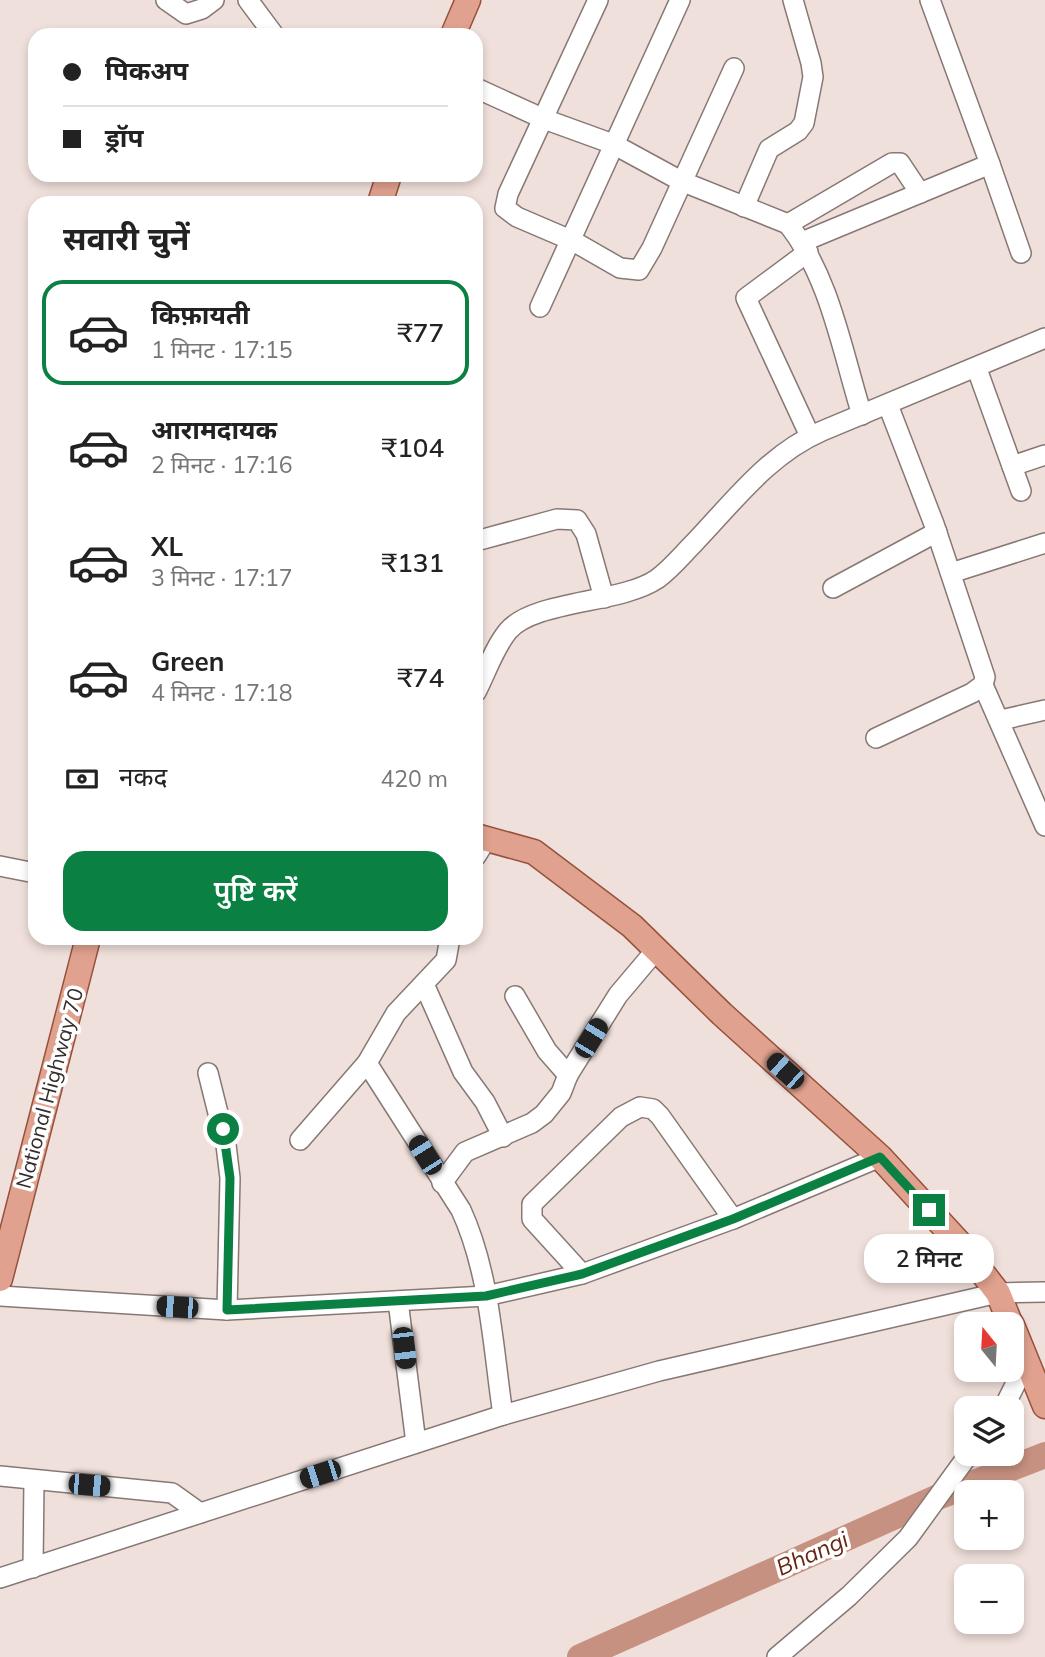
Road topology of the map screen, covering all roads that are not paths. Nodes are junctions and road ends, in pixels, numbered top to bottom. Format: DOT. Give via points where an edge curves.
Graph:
graph roads {
  1 [pos="166,0"];
  2 [pos="214,0"];
  3 [pos="248,0"];
  4 [pos="468,0"];
  5 [pos="598,0"];
  6 [pos="680,0"];
  7 [pos="793,0"];
  8 [pos="930,0"];
  9 [pos="269,28"];
  10 [pos="456,28"];
  11 [pos="734,68"];
  12 [pos="483,91"];
  13 [pos="544,119"];
  14 [pos="613,144"];
  15 [pos="990,164"];
  16 [pos="681,181"];
  17 [pos="920,193"];
  18 [pos="744,207"];
  19 [pos="788,224"];
  20 [pos="573,241"];
  21 [pos="805,247"];
  22 [pos="1021,253"];
  23 [pos="540,307"];
  24 [pos="1045,338"];
  25 [pos="977,369"];
  26 [pos="888,405"];
  27 [pos="862,415"];
  28 [pos="810,436"];
  29 [pos="1045,455"];
  30 [pos="1012,466"];
  31 [pos="1021,491"];
  32 [pos="937,532"];
  33 [pos="483,539"];
  34 [pos="1045,543"];
  35 [pos="951,573"];
  36 [pos="833,588"];
  37 [pos="604,598"];
  38 [pos="483,655"];
  39 [pos="491,662"];
  40 [pos="483,678"];
  41 [pos="983,685"];
  42 [pos="1045,710"];
  43 [pos="1001,720"];
  44 [pos="876,738"];
  45 [pos="1045,826"];
  46 [pos="483,845"];
  47 [pos="0,866"];
  48 [pos="28,872"];
  49 [pos="86,945"];
  50 [pos="449,945"];
  51 [pos="656,950"];
  52 [pos="424,984"];
  53 [pos="515,996"];
  54 [pos="367,1063"];
  55 [pos="208,1073"];
  56 [pos="568,1075"];
  57 [pos="503,1137"];
  58 [pos="300,1140"];
  59 [pos="880,1157"];
  60 [pos="442,1183"];
  61 [pos="733,1219"];
  62 [pos="582,1274"];
  63 [pos="0,1279"];
  64 [pos="1045,1292"];
  65 [pos="998,1293"];
  66 [pos="0,1296"];
  67 [pos="486,1296"];
  68 [pos="398,1301"];
  69 [pos="227,1310"];
  70 [pos="1006,1312"];
  71 [pos="1024,1355"];
  72 [pos="1027,1362"];
  73 [pos="1010,1396"];
  74 [pos="1045,1406"];
  75 [pos="503,1415"];
  76 [pos="416,1443"];
  77 [pos="960,1466"];
  78 [pos="0,1476"];
  79 [pos="34,1479"];
  80 [pos="200,1513"];
  81 [pos="33,1567"];
  82 [pos="0,1578"];
  83 [pos="777,1657"];
  1 -- 2 [label="street" via="186,15"];
  3 -- 9 [label="street"];
  4 -- 10 [label="main road"];
  5 -- 13 [label="street"];
  6 -- 14 [label="street"];
  7 -- 18 [label="street" via="813,77 804,124 769,149"];
  8 -- 15 [label="street"];
  11 -- 16 [label="street"];
  12 -- 13 [label="street"];
  13 -- 14 [label="street"];
  13 -- 20 [label="street" via="505,204 517,217"];
  14 -- 16 [label="street"];
  14 -- 20 [label="street"];
  15 -- 17 [label="street"];
  15 -- 22 [label="street"];
  16 -- 18 [label="street"];
  16 -- 20 [label="street" via="639,270 620,268"];
  17 -- 19 [label="street" via="906,168 892,163"];
  17 -- 21 [label="street"];
  18 -- 19 [label="street"];
  19 -- 21 [label="street"];
  20 -- 23 [label="street"];
  21 -- 27 [label="street" via="821,280"];
  21 -- 28 [label="street" via="752,290 746,303"];
  24 -- 25 [label="street"];
  25 -- 26 [label="street"];
  25 -- 30 [label="street"];
  26 -- 27 [label="street"];
  26 -- 32 [label="street"];
  27 -- 28 [label="street"];
  28 -- 37 [label="street" via="770,463 660,577 638,589"];
  29 -- 30 [label="street"];
  30 -- 31 [label="street"];
  32 -- 35 [label="street"];
  32 -- 36 [label="street"];
  33 -- 37 [label="street" via="557,519 578,520"];
  34 -- 35 [label="street"];
  35 -- 41 [label="street" via="984,668"];
  37 -- 39 [label="street" via="521,620 508,631"];
  38 -- 39 [label="street"];
  39 -- 40 [label="street"];
  41 -- 43 [label="street"];
  41 -- 44 [label="street"];
  42 -- 43 [label="street"];
  43 -- 45 [label="street"];
  46 -- 51 [label="main road" via="534,852 632,926"];
  47 -- 48 [label="street"];
  49 -- 63 [label="main road, National Highway 70"];
  50 -- 52 [label="street" via="446,960"];
  51 -- 56 [label="street" via="618,995"];
  51 -- 59 [label="main road"];
  52 -- 54 [label="street" via="396,1013"];
  52 -- 57 [label="street" via="463,1072"];
  53 -- 56 [label="street" via="547,1051"];
  54 -- 58 [label="street"];
  54 -- 60 [label="street"];
  55 -- 69 [label="street" via="220,1113 230,1178"];
  56 -- 57 [label="street" via="544,1114"];
  57 -- 60 [label="street" via="460,1156"];
  59 -- 61 [label="street"];
  59 -- 65 [label="main road" via="961,1245"];
  60 -- 67 [label="street" via="470,1229"];
  61 -- 62 [label="street"];
  61 -- 62 [label="street" via="660,1116 653,1109 640,1107 621,1117 532,1205 532,1219"];
  62 -- 67 [label="street"];
  64 -- 65 [label="street"];
  65 -- 70 [label="main road"];
  65 -- 75 [label="street" via="659,1371"];
  66 -- 69 [label="street"];
  67 -- 68 [label="street"];
  67 -- 75 [label="street"];
  68 -- 69 [label="street"];
  68 -- 76 [label="street"];
  71 -- 72 [label="main road"];
  72 -- 73 [label="street"];
  72 -- 74 [label="main road"];
  75 -- 76 [label="street"];
  76 -- 80 [label="street"];
  77 -- 83 [label="street" via="908,1538 841,1604"];
  78 -- 79 [label="street"];
  79 -- 80 [label="street" via="172,1493"];
  79 -- 81 [label="street"];
  80 -- 81 [label="street"];
  81 -- 82 [label="street"];
}
